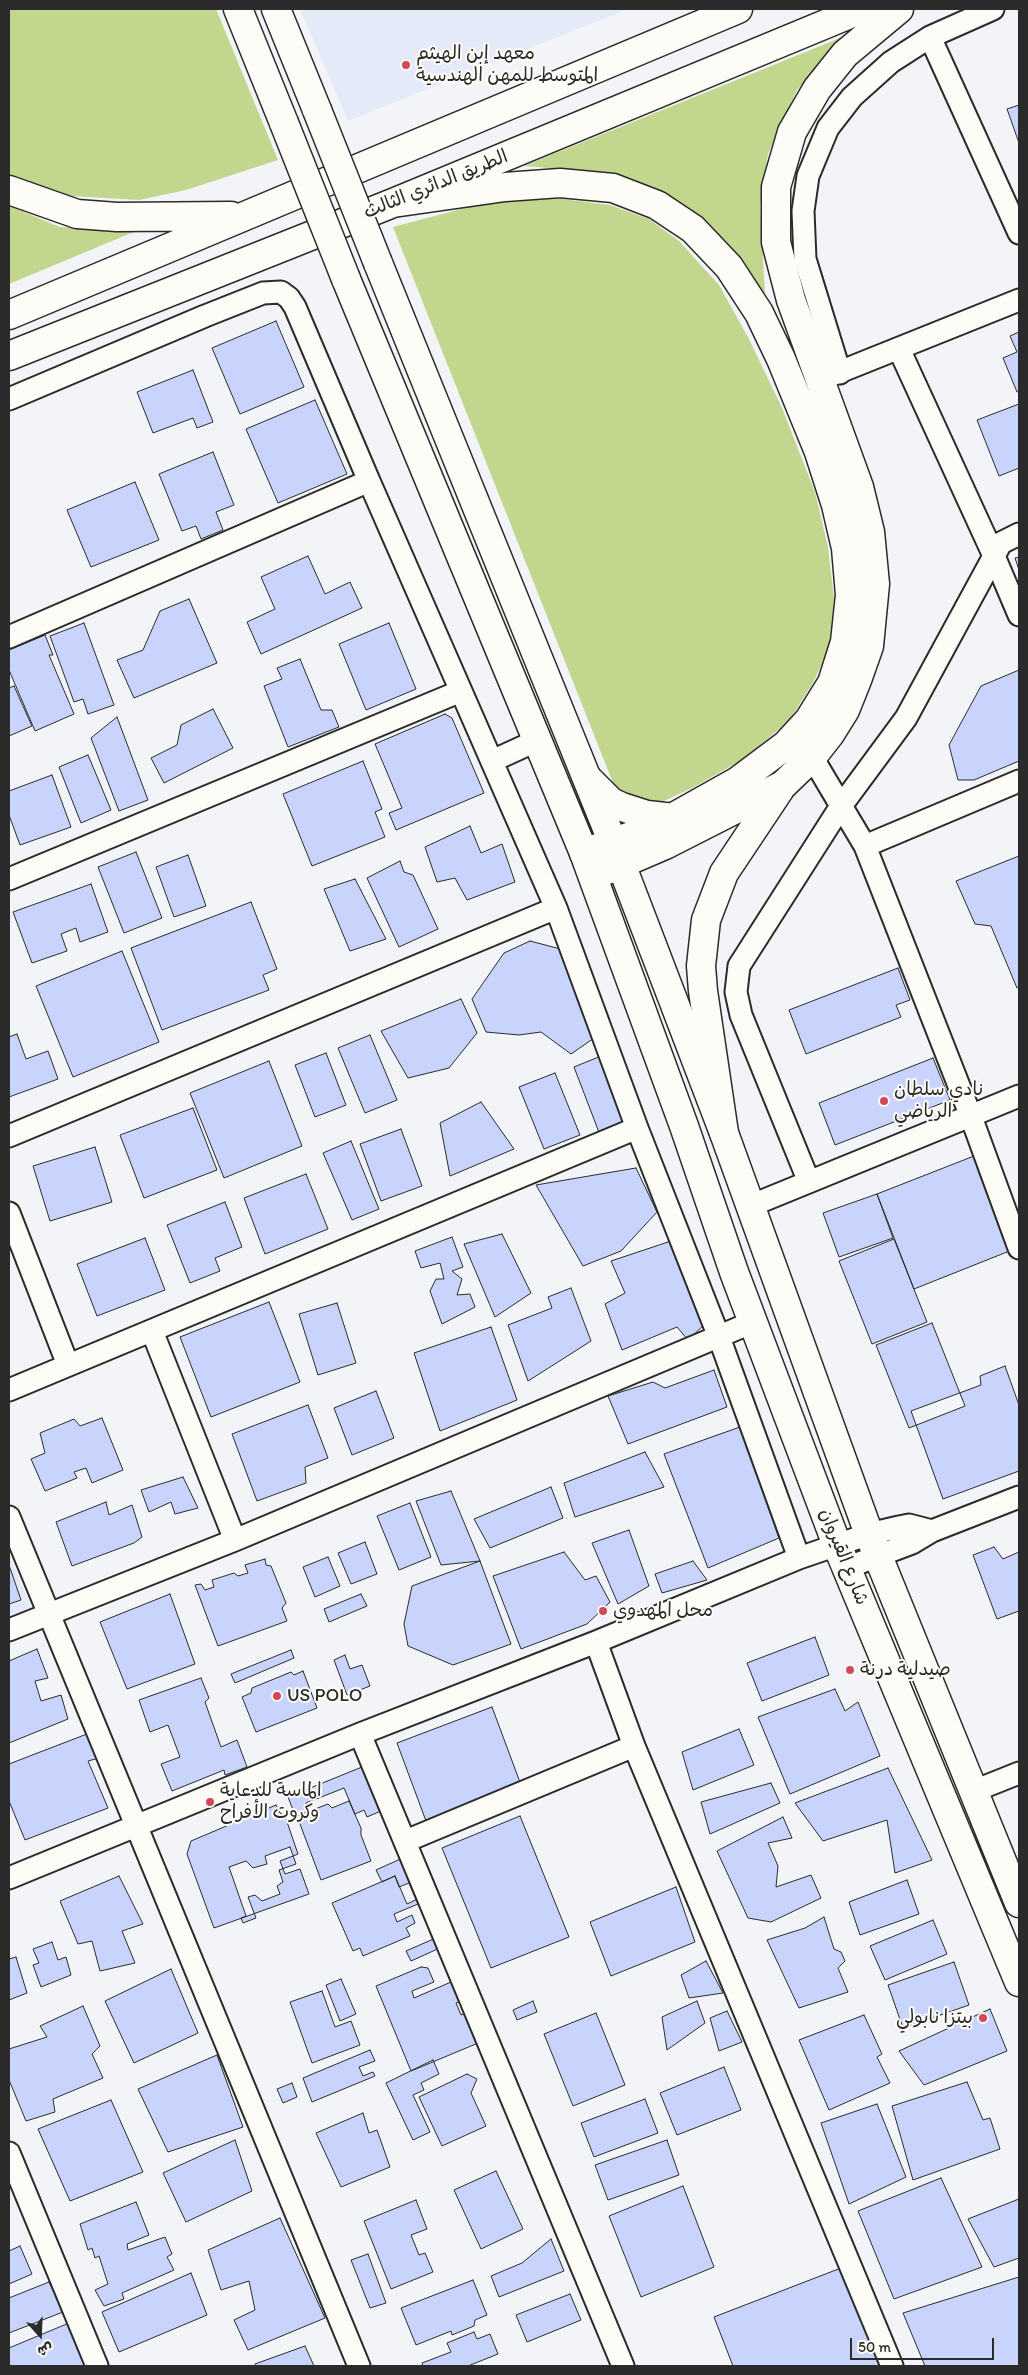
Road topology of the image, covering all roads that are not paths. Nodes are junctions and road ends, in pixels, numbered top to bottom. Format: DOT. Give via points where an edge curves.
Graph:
graph roads {
  1 [pos="238,9"];
  2 [pos="276,9"];
  3 [pos="738,9"];
  4 [pos="862,9"];
  5 [pos="899,9"];
  6 [pos="993,9"];
  7 [pos="930,36"];
  8 [pos="9,190"];
  9 [pos="393,203"];
  10 [pos="245,216"];
  11 [pos="1019,233"];
  12 [pos="1019,300"];
  13 [pos="9,315"];
  14 [pos="899,349"];
  15 [pos="9,356"];
  16 [pos="830,376"];
  17 [pos="9,399"];
  18 [pos="369,481"];
  19 [pos="1019,534"];
  20 [pos="994,556"];
  21 [pos="1019,615"];
  22 [pos="9,637"];
  23 [pos="461,691"];
  24 [pos="538,740"];
  25 [pos="812,757"];
  26 [pos="492,762"];
  27 [pos="588,780"];
  28 [pos="1019,781"];
  29 [pos="782,785"];
  30 [pos="841,806"];
  31 [pos="676,818"];
  32 [pos="865,846"];
  33 [pos="617,853"];
  34 [pos="589,864"];
  35 [pos="9,878"];
  36 [pos="556,908"];
  37 [pos="1019,1096"];
  38 [pos="970,1114"];
  39 [pos="637,1128"];
  40 [pos="724,1133"];
  41 [pos="9,1136"];
  42 [pos="809,1182"];
  43 [pos="750,1206"];
  44 [pos="9,1213"];
  45 [pos="1019,1248"];
  46 [pos="753,1322"];
  47 [pos="152,1331"];
  48 [pos="719,1336"];
  49 [pos="68,1365"];
  50 [pos="9,1390"];
  51 [pos="1019,1497"];
  52 [pos="9,1517"];
  53 [pos="235,1540"];
  54 [pos="874,1545"];
  55 [pos="842,1557"];
  56 [pos="799,1558"];
  57 [pos="50,1614"];
  58 [pos="9,1630"];
  59 [pos="596,1642"];
  60 [pos="360,1734"];
  61 [pos="634,1746"];
  62 [pos="1019,1773"];
  63 [pos="974,1791"];
  64 [pos="137,1826"];
  65 [pos="406,1840"];
  66 [pos="9,1878"];
  67 [pos="1019,1903"];
  68 [pos="1019,1982"];
  69 [pos="9,2154"];
  70 [pos="97,2366"];
  71 [pos="359,2366"];
  72 [pos="623,2366"];
  73 [pos="892,2366"];
  1 -- 24 [label="main road, شارع القيروان, bridge" via="346,279"];
  2 -- 27 [label="main road, bridge"];
  3 -- 10 [label="main road"];
  4 -- 9 [label="main road, الطريق الدائري الثالث"];
  5 -- 16 [label="main road" via="845,54 817,89 792,132 776,187 776,242 791,300"];
  6 -- 7 [label="street"];
  7 -- 11 [label="street"];
  7 -- 16 [label="street" via="891,62 852,96 828,128 808,176 803,211 805,259"];
  8 -- 10 [label="main road" via="77,214 117,217"];
  9 -- 15 [label="main road, الطريق الدائري الثالث"];
  9 -- 31 [label="main road" via="560,182 612,188 657,205 693,229 729,267 782,359 819,452 846,548 850,595 845,642 832,683 809,720 786,745 738,781"];
  10 -- 13 [label="main road"];
  12 -- 14 [label="street"];
  14 -- 16 [label="street"];
  14 -- 20 [label="street"];
  16 -- 25 [label="main road" via="870,532 875,584 869,646 857,680 845,710"];
  17 -- 18 [label="street" via="275,290 282,292 295,307"];
  18 -- 22 [label="street"];
  18 -- 23 [label="street"];
  19 -- 20 [label="street" via="1002,543"];
  20 -- 21 [label="street"];
  20 -- 30 [label="street" via="906,718"];
  23 -- 26 [label="street"];
  23 -- 35 [label="street"];
  24 -- 26 [label="street"];
  24 -- 34 [label="main road, شارع القيروان"];
  25 -- 29 [label="main road"];
  25 -- 30 [label="street"];
  26 -- 36 [label="street"];
  27 -- 31 [label="main road" via="611,802 633,812"];
  27 -- 33 [label="main road"];
  28 -- 32 [label="street"];
  29 -- 33 [label="main road" via="707,825"];
  29 -- 40 [label="main road" via="724,873 706,920 701,966 703,991"];
  30 -- 32 [label="street"];
  30 -- 42 [label="street" via="739,966 736,992 740,1015"];
  31 -- 33 [label="main road"];
  32 -- 38 [label="street"];
  33 -- 34 [label="main road"];
  33 -- 40 [label="main road"];
  34 -- 46 [label="main road, شارع القيروان"];
  36 -- 39 [label="street"];
  36 -- 41 [label="street"];
  37 -- 38 [label="street"];
  38 -- 42 [label="street"];
  38 -- 45 [label="street"];
  39 -- 47 [label="street"];
  39 -- 48 [label="street"];
  40 -- 43 [label="main road"];
  42 -- 43 [label="street"];
  43 -- 54 [label="main road"];
  44 -- 49 [label="street"];
  46 -- 48 [label="street"];
  46 -- 55 [label="main road, شارع القيروان"];
  47 -- 49 [label="street"];
  47 -- 53 [label="street"];
  48 -- 53 [label="street"];
  48 -- 56 [label="street"];
  49 -- 50 [label="street"];
  51 -- 54 [label="street" via="932,1531 912,1543"];
  52 -- 57 [label="street"];
  53 -- 57 [label="street"];
  54 -- 55 [label="street"];
  54 -- 63 [label="main road"];
  55 -- 56 [label="street"];
  55 -- 68 [label="main road, شارع القيروان"];
  56 -- 59 [label="street"];
  57 -- 58 [label="street"];
  57 -- 64 [label="street"];
  59 -- 60 [label="street"];
  59 -- 61 [label="street"];
  60 -- 64 [label="street"];
  60 -- 65 [label="street"];
  61 -- 65 [label="street"];
  61 -- 73 [label="street"];
  62 -- 63 [label="street"];
  63 -- 67 [label="main road"];
  64 -- 66 [label="street"];
  64 -- 71 [label="street"];
  65 -- 72 [label="street"];
  69 -- 70 [label="street"];
}
